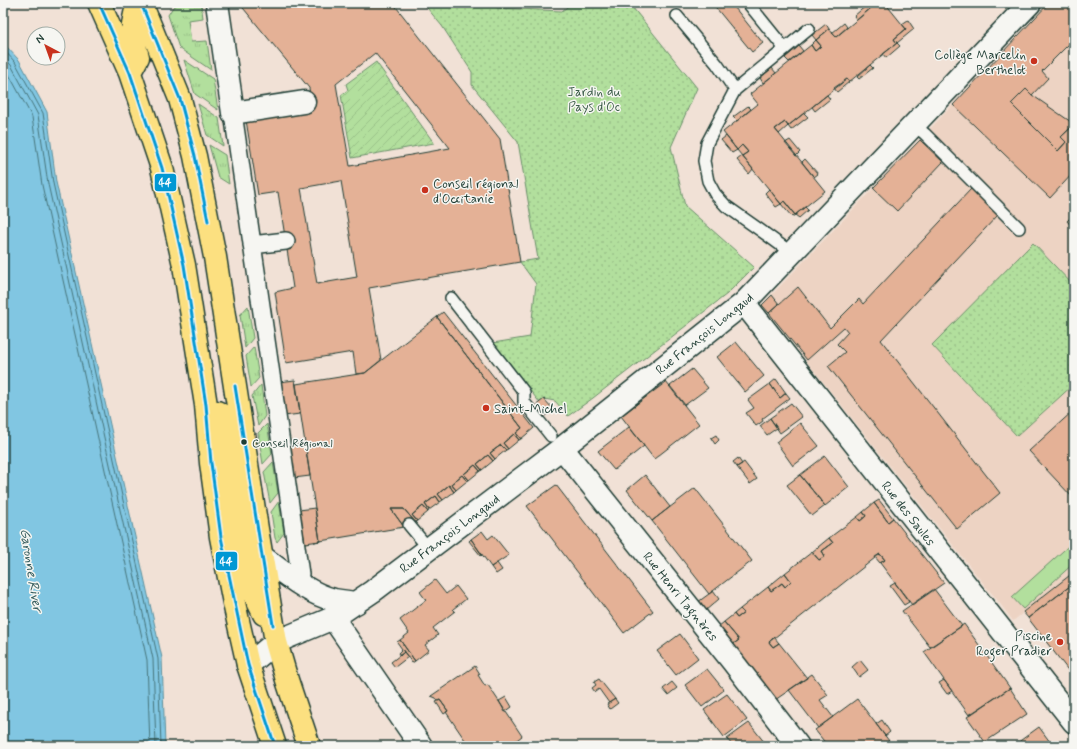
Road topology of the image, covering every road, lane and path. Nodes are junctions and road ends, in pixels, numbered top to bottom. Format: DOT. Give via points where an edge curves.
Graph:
graph roads {
  1 [pos="99,3"];
  2 [pos="140,3"];
  3 [pos="217,3"];
  4 [pos="748,3"];
  5 [pos="1030,3"];
  6 [pos="678,16"];
  7 [pos="809,29"];
  8 [pos="785,49"];
  9 [pos="130,73"];
  10 [pos="735,90"];
  11 [pos="304,102"];
  12 [pos="233,113"];
  13 [pos="913,124"];
  14 [pos="1018,228"];
  15 [pos="286,241"];
  16 [pos="252,245"];
  17 [pos="790,255"];
  18 [pos="451,298"];
  19 [pos="744,303"];
  20 [pos="206,405"];
  21 [pos="556,442"];
  22 [pos="409,525"];
  23 [pos="429,549"];
  24 [pos="262,556"];
  25 [pos="300,574"];
  26 [pos="356,603"];
  27 [pos="333,618"];
  28 [pos="276,642"];
  29 [pos="248,665"];
  30 [pos="1074,722"];
  31 [pos="275,746"];
  32 [pos="309,746"];
  33 [pos="422,746"];
  34 [pos="798,746"];
  1 -- 9 [label="main road"];
  2 -- 9 [label="main road" via="133,20 132,38 138,56"];
  2 -- 24 [label="main road" via="180,99 195,156 215,257"];
  3 -- 12 [label="street"];
  4 -- 8 [label="lane"];
  5 -- 13 [label="street, Rue François Longaud"];
  6 -- 10 [label="lane"];
  7 -- 8 [label="lane"];
  8 -- 10 [label="lane"];
  9 -- 20 [label="main road" via="162,168 184,265"];
  10 -- 17 [label="lane" via="707,143 704,161 708,181 726,206"];
  11 -- 12 [label="street"];
  12 -- 16 [label="street"];
  13 -- 14 [label="lane"];
  13 -- 17 [label="street, Rue François Longaud"];
  15 -- 16 [label="street"];
  16 -- 25 [label="street"];
  17 -- 19 [label="street, Rue François Longaud"];
  18 -- 21 [label="lane" via="524,392 524,402"];
  19 -- 21 [label="street, Rue François Longaud"];
  19 -- 30 [label="street, Rue des Saules"];
  20 -- 28 [label="main road" via="220,414 247,579"];
  20 -- 29 [label="main road" via="210,463 221,537"];
  21 -- 23 [label="street, Rue François Longaud"];
  21 -- 34 [label="street, Rue Henri Tagnères"];
  22 -- 23 [label="lane"];
  23 -- 26 [label="street, Rue François Longaud"];
  24 -- 26 [label="street" via="316,593 333,600"];
  24 -- 28 [label="main road"];
  26 -- 27 [label="street, Rue François Longaud"];
  27 -- 28 [label="street, Rue François Longaud"];
  27 -- 33 [label="street"];
  28 -- 29 [label="street, Rue François Longaud"];
  28 -- 32 [label="main road"];
  29 -- 31 [label="main road"];
}
